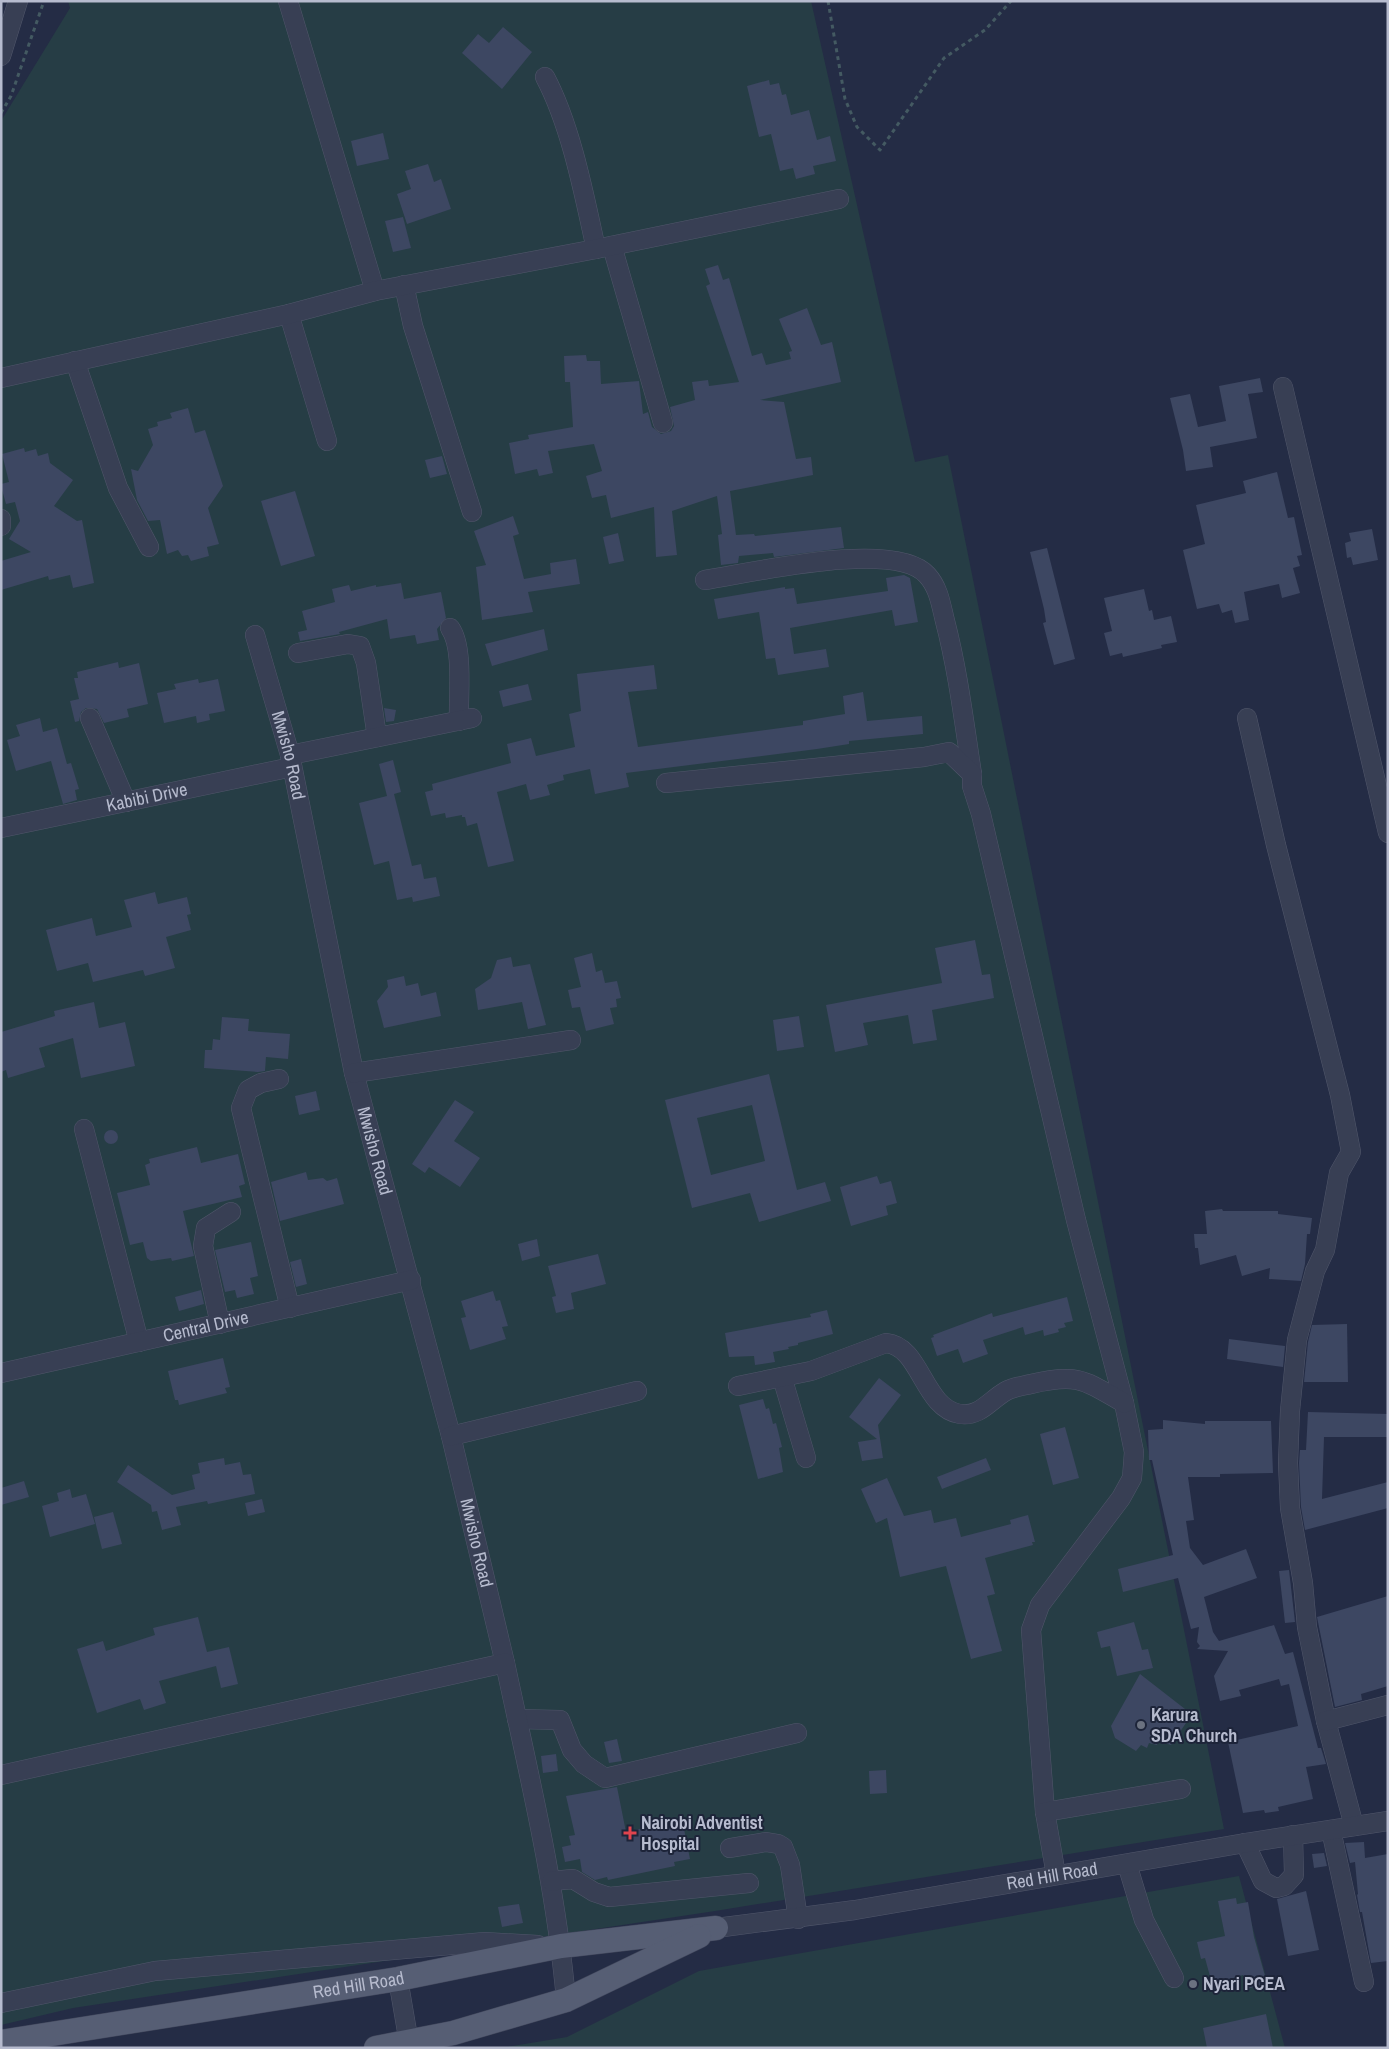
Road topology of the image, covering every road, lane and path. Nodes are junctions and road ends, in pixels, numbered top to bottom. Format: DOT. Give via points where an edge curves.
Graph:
graph roads {
  1 [pos="18,1"];
  2 [pos="44,1"];
  3 [pos="288,1"];
  4 [pos="828,1"];
  5 [pos="1011,1"];
  6 [pos="1,56"];
  7 [pos="545,77"];
  8 [pos="1,113"];
  9 [pos="839,199"];
  10 [pos="604,247"];
  11 [pos="404,285"];
  12 [pos="375,290"];
  13 [pos="289,314"];
  14 [pos="75,361"];
  15 [pos="1,378"];
  16 [pos="1283,387"];
  17 [pos="663,424"];
  18 [pos="327,441"];
  19 [pos="472,512"];
  20 [pos="1,519"];
  21 [pos="1,526"];
  22 [pos="149,547"];
  23 [pos="705,580"];
  24 [pos="450,628"];
  25 [pos="255,635"];
  26 [pos="298,653"];
  27 [pos="90,718"];
  28 [pos="1246,718"];
  29 [pos="378,737"];
  30 [pos="291,761"];
  31 [pos="972,774"];
  32 [pos="666,783"];
  33 [pos="126,802"];
  34 [pos="1,828"];
  35 [pos="1388,833"];
  36 [pos="571,1040"];
  37 [pos="354,1074"];
  38 [pos="278,1079"];
  39 [pos="84,1129"];
  40 [pos="231,1212"];
  41 [pos="411,1280"];
  42 [pos="290,1308"];
  43 [pos="220,1324"];
  44 [pos="139,1342"];
  45 [pos="1,1373"];
  46 [pos="782,1376"];
  47 [pos="738,1386"];
  48 [pos="637,1391"];
  49 [pos="1124,1403"];
  50 [pos="451,1436"];
  51 [pos="806,1458"];
  52 [pos="505,1663"];
  53 [pos="1388,1705"];
  54 [pos="517,1719"];
  55 [pos="1326,1721"];
  56 [pos="797,1733"];
  57 [pos="1,1775"];
  58 [pos="1181,1789"];
  59 [pos="1045,1812"];
  60 [pos="1388,1821"];
  61 [pos="1354,1826"];
  62 [pos="1331,1830"];
  63 [pos="1293,1835"];
  64 [pos="1245,1843"];
  65 [pos="730,1848"];
  66 [pos="1127,1864"];
  67 [pos="1056,1875"];
  68 [pos="552,1881"];
  69 [pos="749,1883"];
  70 [pos="798,1918"];
  71 [pos="716,1928"];
  72 [pos="561,1946"];
  73 [pos="398,1978"];
  74 [pos="1174,1978"];
  75 [pos="1364,1982"];
  76 [pos="566,2000"];
  77 [pos="1,2003"];
  78 [pos="1,2042"];
  79 [pos="409,2043"];
  80 [pos="376,2048"];
  1 -- 6 [label="street"];
  2 -- 8 [label="path" via="11,96"];
  3 -- 12 [label="street"];
  4 -- 5 [label="path" via="846,99 857,127 880,150 944,58 985,30"];
  7 -- 10 [label="street" via="553,92"];
  9 -- 10 [label="street"];
  10 -- 11 [label="street"];
  10 -- 17 [label="street"];
  11 -- 12 [label="street"];
  11 -- 19 [label="street" via="413,326"];
  12 -- 13 [label="street"];
  13 -- 14 [label="street"];
  13 -- 18 [label="street"];
  14 -- 15 [label="street"];
  14 -- 22 [label="street" via="118,488"];
  16 -- 35 [label="street"];
  20 -- 21 [label="street"];
  23 -- 31 [label="street" via="864,558 892,560 926,574 937,590 955,659"];
  24 -- 29 [label="street, Kabibi Drive" via="456,636 465,719"];
  25 -- 30 [label="street, Mwisho Road"];
  26 -- 29 [label="street" via="348,644 360,646 366,663"];
  27 -- 33 [label="street"];
  28 -- 55 [label="street" via="1340,1095 1351,1152 1339,1173 1325,1250 1297,1340 1290,1411 1290,1508 1307,1627"];
  29 -- 30 [label="street, Kabibi Drive"];
  30 -- 33 [label="street, Kabibi Drive"];
  30 -- 37 [label="street, Mwisho Road"];
  31 -- 32 [label="street" via="949,752"];
  31 -- 49 [label="street" via="972,786 1074,1210"];
  33 -- 34 [label="street, Kabibi Drive"];
  36 -- 37 [label="street"];
  37 -- 41 [label="street, Mwisho Road"];
  38 -- 42 [label="street" via="248,1090 242,1108"];
  39 -- 44 [label="street"];
  40 -- 43 [label="street" via="206,1228 203,1246"];
  41 -- 42 [label="street, Central Drive"];
  41 -- 50 [label="street, Mwisho Road"];
  42 -- 43 [label="street, Central Drive"];
  43 -- 44 [label="street, Central Drive"];
  44 -- 45 [label="street, Central Drive"];
  46 -- 47 [label="street"];
  46 -- 49 [label="street" via="811,1371 886,1343 895,1344 903,1350 934,1396 949,1411 961,1414 980,1412 1008,1390 1066,1377 1087,1382"];
  46 -- 51 [label="street"];
  48 -- 50 [label="street"];
  49 -- 59 [label="street" via="1134,1452 1132,1478 1040,1605 1032,1630"];
  50 -- 52 [label="street, Mwisho Road"];
  52 -- 54 [label="street, Mwisho Road"];
  52 -- 57 [label="street"];
  53 -- 55 [label="street"];
  54 -- 56 [label="street" via="560,1720 572,1750 584,1764 605,1778"];
  54 -- 68 [label="street, Mwisho Road"];
  55 -- 61 [label="street"];
  58 -- 59 [label="street"];
  59 -- 67 [label="street"];
  60 -- 61 [label="street, Red Hill Road"];
  61 -- 62 [label="street, Red Hill Road"];
  62 -- 63 [label="street, Red Hill Road"];
  62 -- 75 [label="street"];
  63 -- 64 [label="street, Red Hill Road"];
  63 -- 64 [label="street" via="1294,1875 1284,1886 1276,1888 1263,1881"];
  64 -- 66 [label="street, Red Hill Road"];
  65 -- 70 [label="street" via="766,1842 783,1847 790,1866"];
  66 -- 67 [label="street, Red Hill Road"];
  66 -- 74 [label="street" via="1144,1920"];
  67 -- 70 [label="street, Red Hill Road"];
  68 -- 69 [label="street" via="574,1878 594,1892 609,1897"];
  68 -- 72 [label="street, Mwisho Road"];
  70 -- 71 [label="street, Red Hill Road"];
  71 -- 72 [label="main road, Red Hill Road"];
  71 -- 76 [label="main road, Red Hill Road"];
  72 -- 73 [label="main road, Red Hill Road"];
  72 -- 76 [label="street, Mwisho Road"];
  72 -- 77 [label="street" via="485,1942 155,1971"];
  73 -- 78 [label="main road, Red Hill Road"];
  73 -- 79 [label="street"];
  76 -- 79 [label="main road, Red Hill Road"];
  79 -- 80 [label="main road, Red Hill Road"];
}
